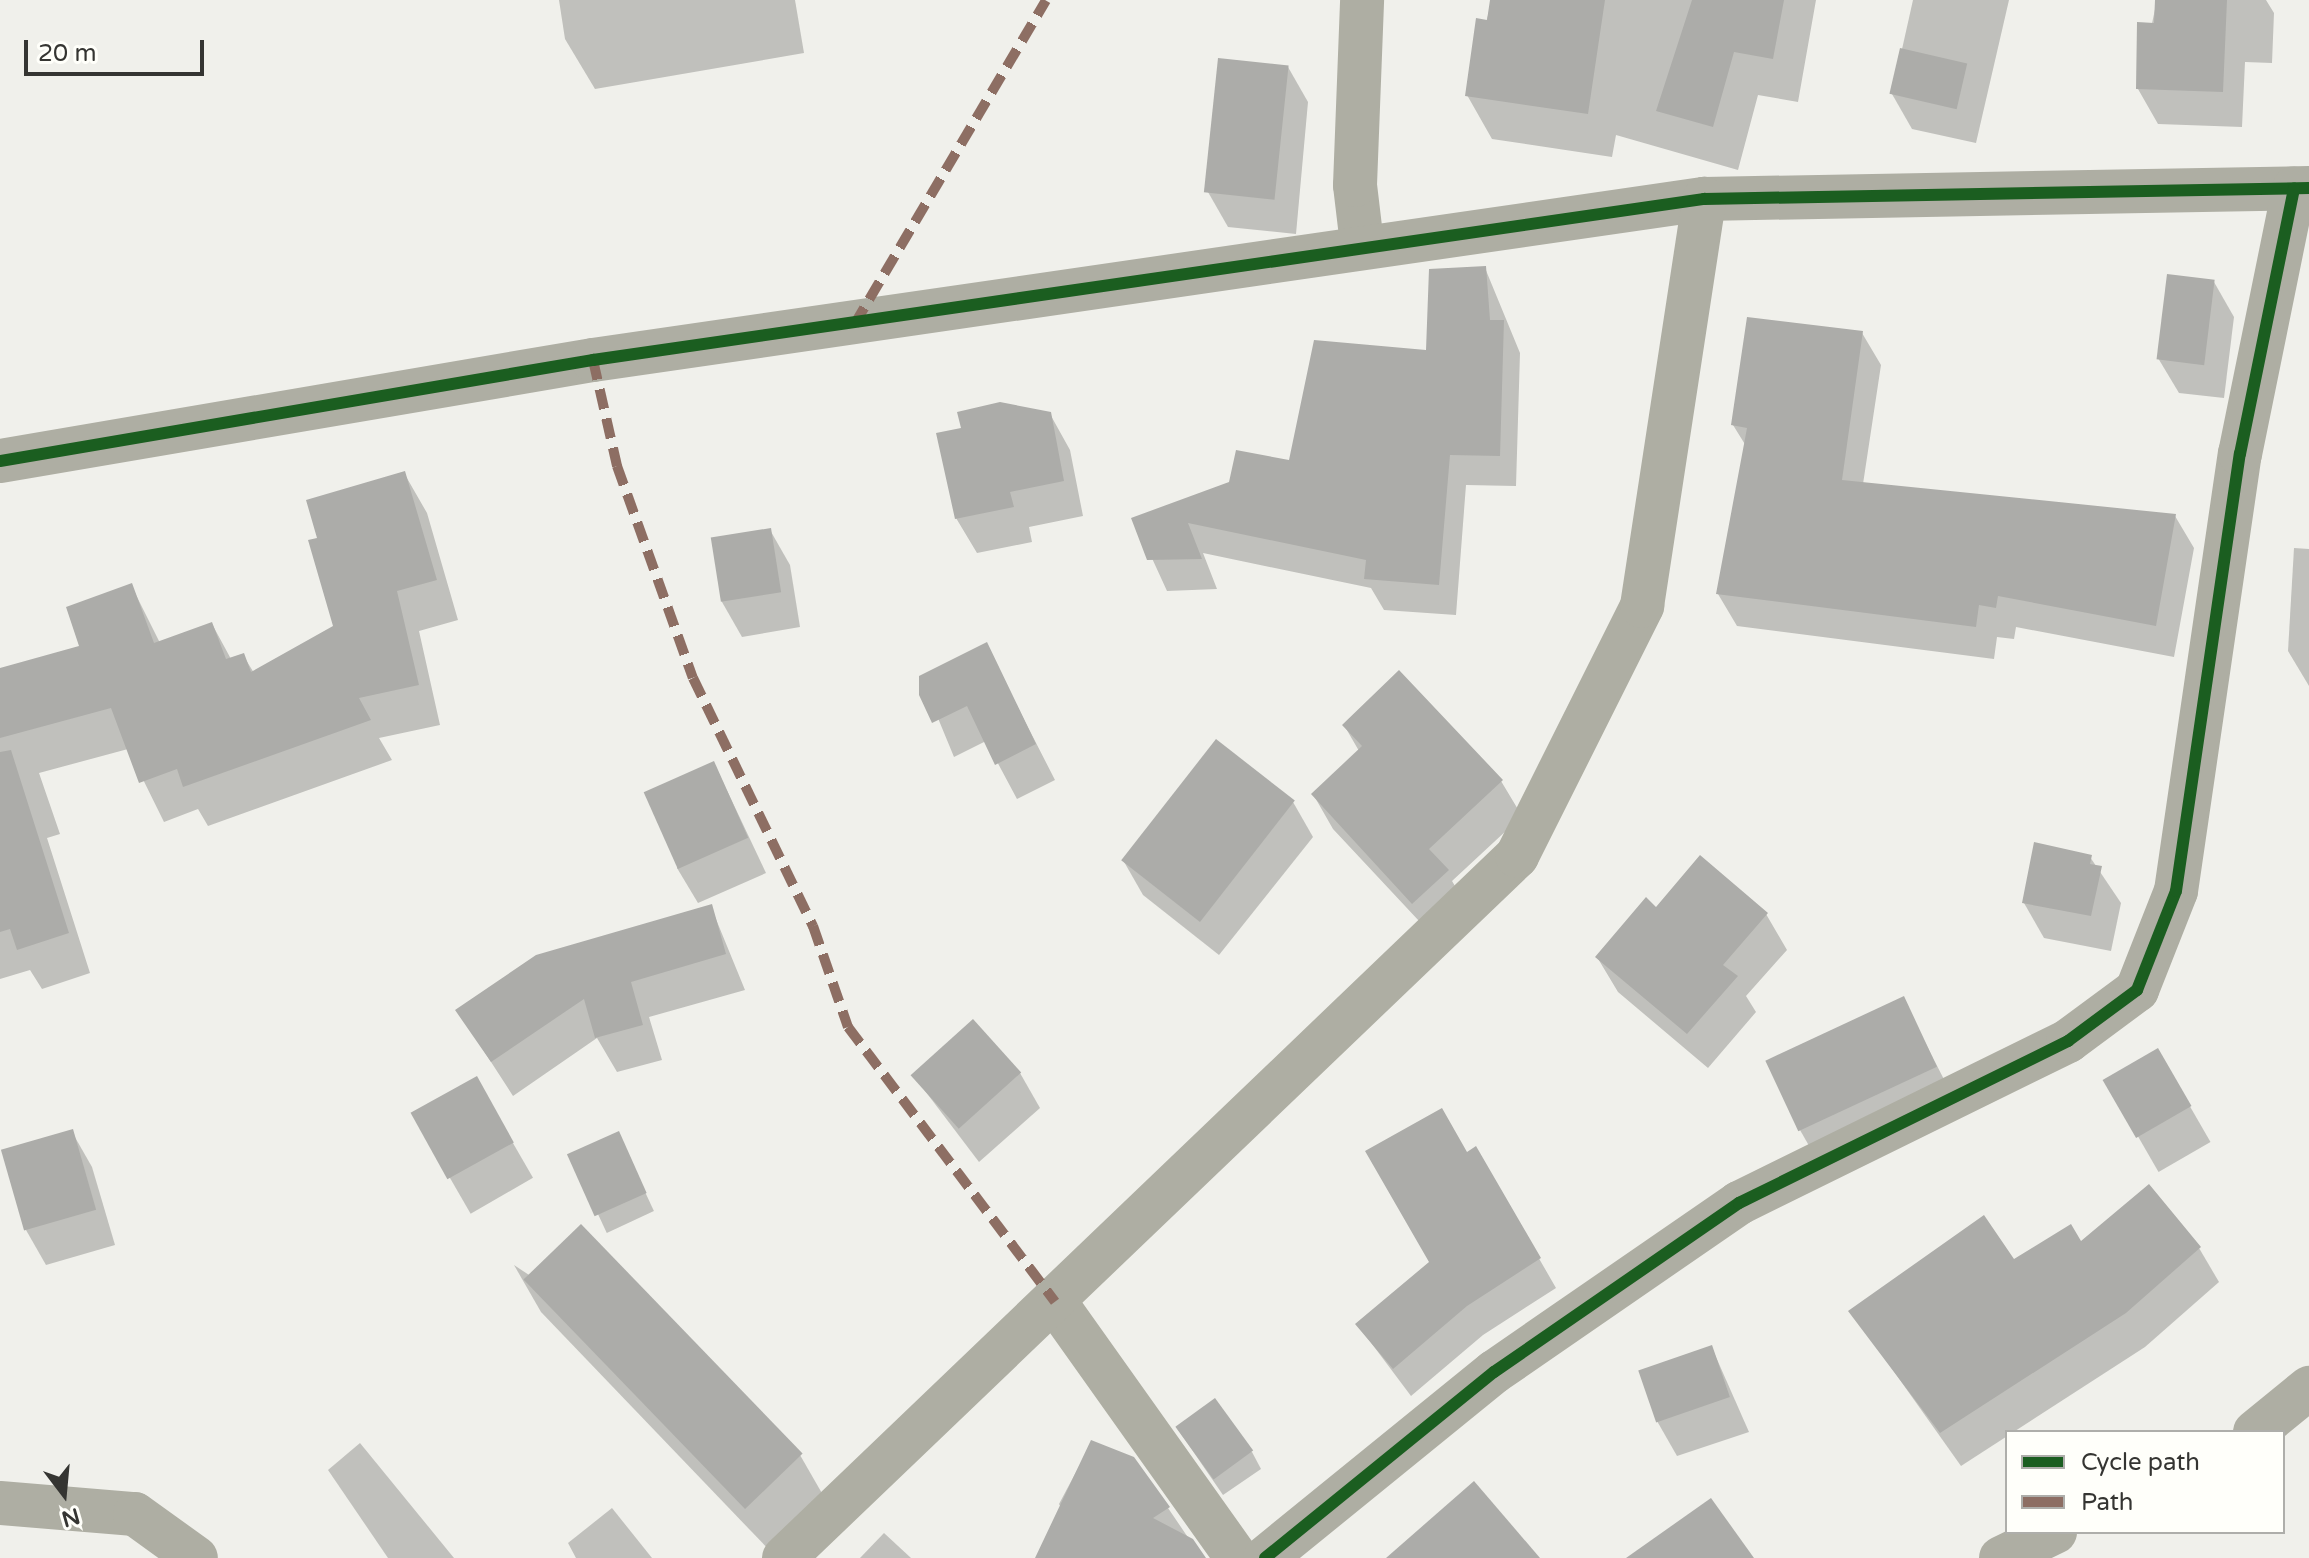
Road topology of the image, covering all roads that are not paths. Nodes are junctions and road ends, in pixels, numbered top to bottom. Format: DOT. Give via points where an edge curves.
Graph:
graph roads {
  1 [pos="1362,0"];
  2 [pos="2301,188"];
  3 [pos="1704,199"];
  4 [pos="1362,244"];
  5 [pos="0,461"];
  6 [pos="1055,1302"];
  7 [pos="2309,1388"];
  8 [pos="2257,1430"];
  9 [pos="0,1503"];
  10 [pos="2051,1534"];
  11 [pos="196,1558"];
  12 [pos="784,1558"];
  13 [pos="1237,1558"];
  14 [pos="1265,1558"];
  15 [pos="2001,1558"];
  1 -- 4 [label="street" via="1355,185"];
  2 -- 3 [label="street"];
  2 -- 14 [label="street" via="2240,454 2176,891 2137,990 2068,1041 1739,1203 1494,1372"];
  3 -- 4 [label="street"];
  3 -- 6 [label="street" via="1642,606 1517,856"];
  4 -- 5 [label="street" via="852,328 593,360"];
  6 -- 12 [label="street"];
  6 -- 13 [label="street"];
  7 -- 8 [label="street"];
  9 -- 11 [label="street" via="135,1514"];
  10 -- 15 [label="street"];
}
